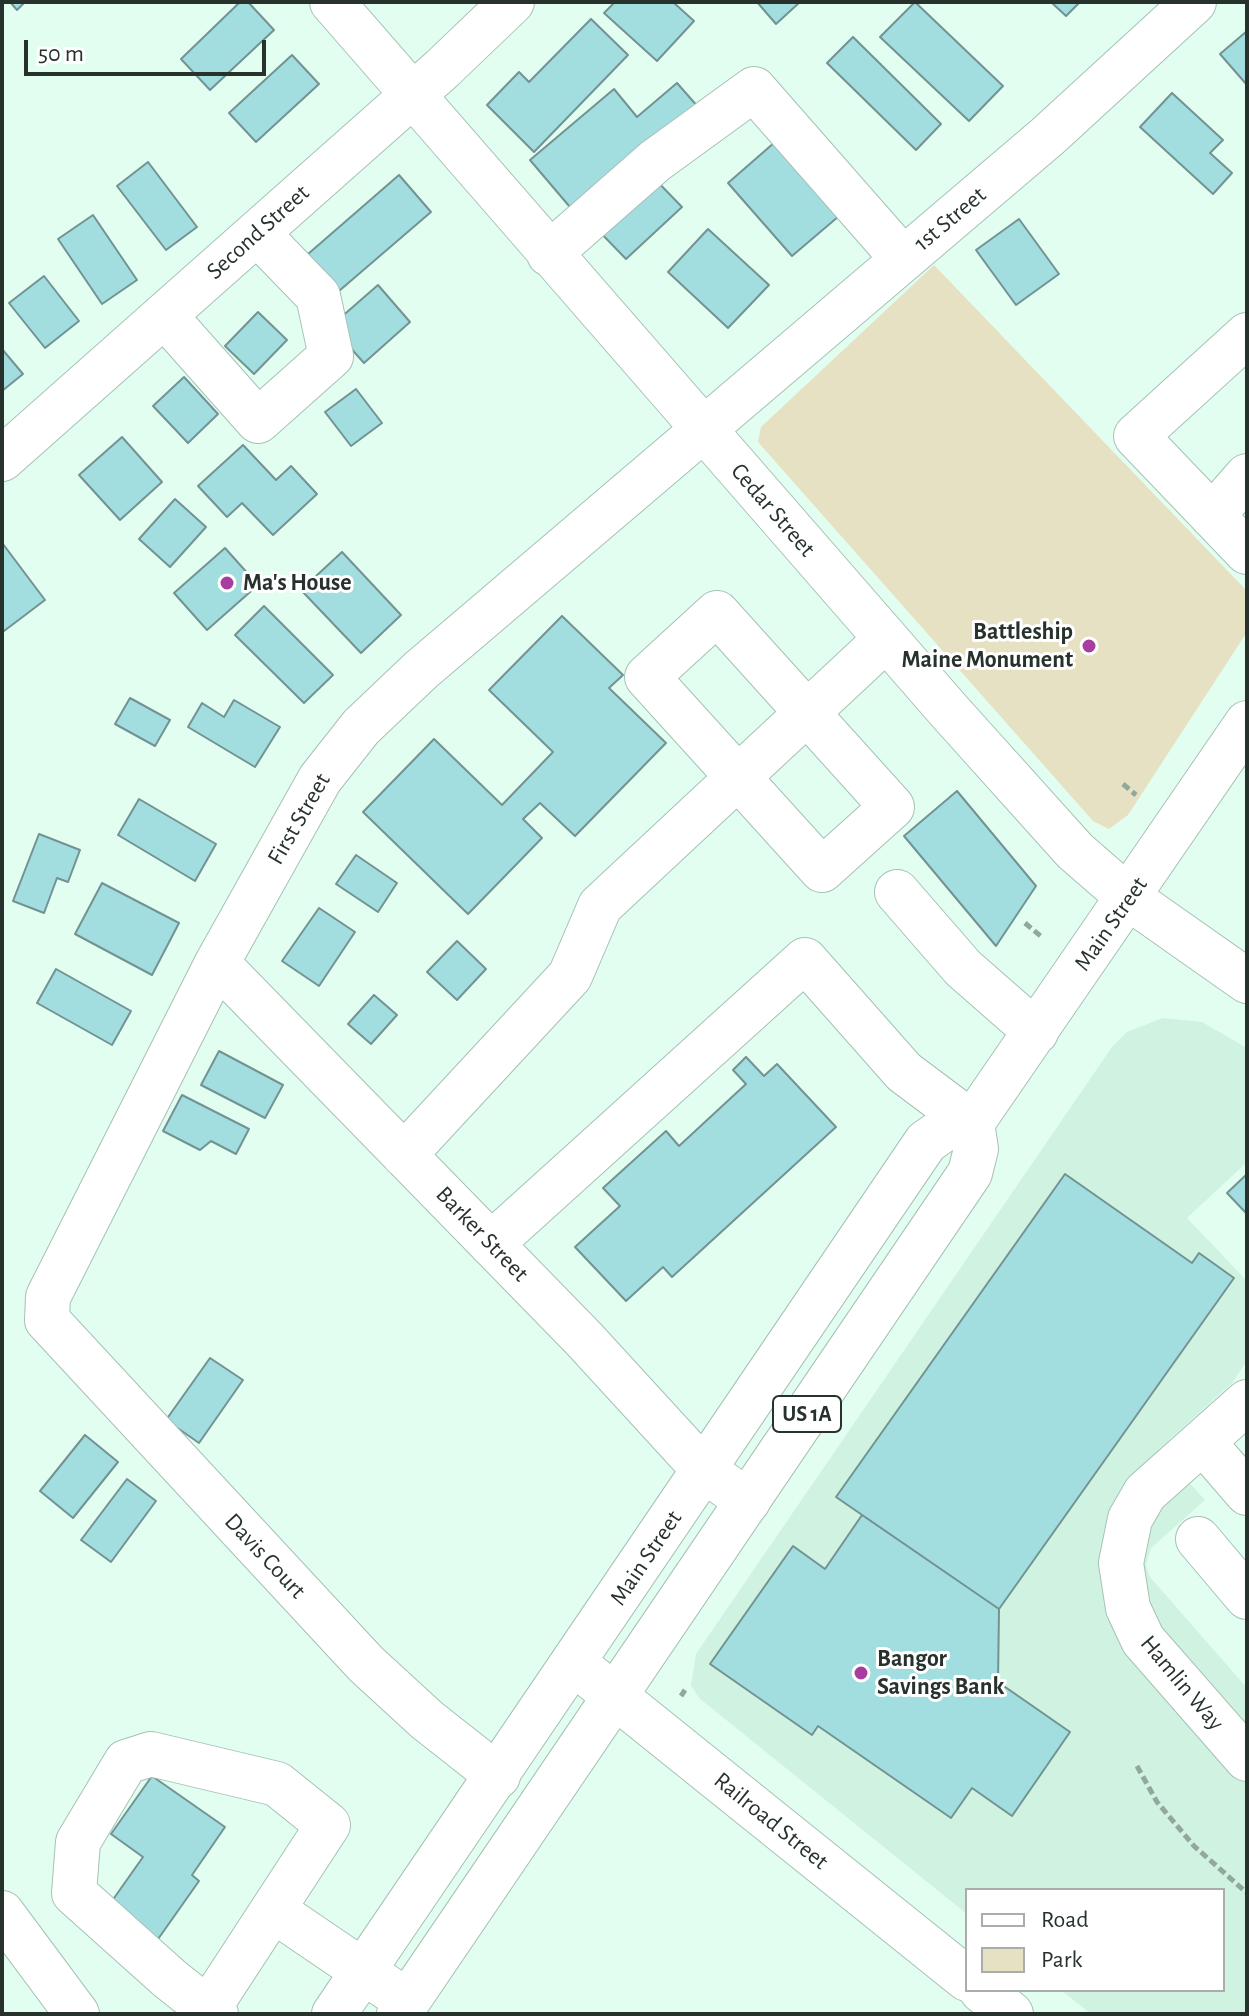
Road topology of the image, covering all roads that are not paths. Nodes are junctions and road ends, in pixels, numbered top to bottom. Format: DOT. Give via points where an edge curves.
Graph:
graph roads {
  1 [pos="332,2"];
  2 [pos="512,2"];
  3 [pos="1194,2"];
  4 [pos="412,96"];
  5 [pos="257,233"];
  6 [pos="549,254"];
  7 [pos="903,259"];
  8 [pos="164,315"];
  9 [pos="1247,335"];
  10 [pos="702,430"];
  11 [pos="2,459"];
  12 [pos="1247,476"];
  13 [pos="1212,516"];
  14 [pos="1247,552"];
  15 [pos="885,640"];
  16 [pos="808,714"];
  17 [pos="1247,723"];
  18 [pos="739,778"];
  19 [pos="897,892"];
  20 [pos="1129,898"];
  21 [pos="217,963"];
  22 [pos="1247,981"];
  23 [pos="1036,1032"];
  24 [pos="972,1123"];
  25 [pos="404,1155"];
  26 [pos="491,1244"];
  27 [pos="47,1320"];
  28 [pos="1247,1402"];
  29 [pos="1203,1442"];
  30 [pos="705,1471"];
  31 [pos="1247,1493"];
  32 [pos="748,1501"];
  33 [pos="1198,1539"];
  34 [pos="1247,1597"];
  35 [pos="575,1664"];
  36 [pos="616,1697"];
  37 [pos="1247,1759"];
  38 [pos="498,1776"];
  39 [pos="273,1910"];
  40 [pos="2,1913"];
  41 [pos="364,1971"];
  42 [pos="965,1977"];
  43 [pos="984,1992"];
  44 [pos="403,2008"];
  45 [pos="212,2011"];
  46 [pos="77,2014"];
  47 [pos="334,2014"];
  48 [pos="1011,2014"];
  1 -- 4 [label="street, Cedar Street"];
  2 -- 4 [label="street, Second Street"];
  3 -- 7 [label="street, 1st Street"];
  4 -- 5 [label="street, Second Street"];
  4 -- 6 [label="street, Cedar Street"];
  5 -- 8 [label="street, Second Street"];
  5 -- 8 [label="street" via="318,296 331,356 269,412 258,421"];
  6 -- 7 [label="street" via="655,161 754,89"];
  6 -- 10 [label="street, Cedar Street"];
  7 -- 10 [label="street, 1st Street"];
  8 -- 11 [label="street, Second Street"];
  9 -- 13 [label="street" via="1136,436"];
  10 -- 15 [label="street, Cedar Street"];
  10 -- 21 [label="street, First Street" via="361,727 320,779"];
  12 -- 13 [label="street"];
  13 -- 14 [label="street"];
  15 -- 16 [label="street"];
  15 -- 20 [label="street, Cedar Street" via="1075,851"];
  16 -- 18 [label="street"];
  16 -- 18 [label="street" via="892,807 822,870"];
  16 -- 18 [label="street" via="717,613 647,677"];
  17 -- 20 [label="street, Main Street"];
  18 -- 25 [label="street" via="600,906 570,976"];
  19 -- 23 [label="street" via="970,976"];
  20 -- 22 [label="street, Cedar Street"];
  20 -- 23 [label="street, Main Street"];
  21 -- 25 [label="street, Barker Street"];
  21 -- 27 [label="street, First Street" via="48,1297"];
  23 -- 24 [label="street, Main Street"];
  24 -- 26 [label="street" via="904,1072 805,960"];
  24 -- 30 [label="street, Main Street / US 1A" via="946,1128 926,1142"];
  24 -- 32 [label="street, US 1A" via="976,1149 970,1173"];
  25 -- 26 [label="street, Barker Street"];
  26 -- 30 [label="street, Barker Street"];
  27 -- 38 [label="street, Davis Court" via="366,1664"];
  28 -- 29 [label="street, Hamlin Way"];
  29 -- 31 [label="street"];
  29 -- 37 [label="street, Hamlin Way" via="1136,1506 1125,1532 1121,1578 1143,1640"];
  30 -- 32 [label="street, Barker Street"];
  30 -- 35 [label="street, Main Street / US 1A"];
  32 -- 36 [label="street, US 1A"];
  33 -- 34 [label="street"];
  35 -- 36 [label="street, Railroad Street"];
  35 -- 38 [label="street, Main Street / US 1A"];
  36 -- 42 [label="street, Railroad Street"];
  36 -- 44 [label="street, US 1A"];
  38 -- 41 [label="street, Main Street / US 1A"];
  39 -- 41 [label="street"];
  39 -- 45 [label="street"];
  39 -- 45 [label="street" via="328,1825 277,1784 151,1754 126,1762 78,1842 74,1893"];
  40 -- 46 [label="street"];
  41 -- 44 [label="street"];
  41 -- 47 [label="street, Main Street / US 1A"];
  43 -- 48 [label="street"];
}
